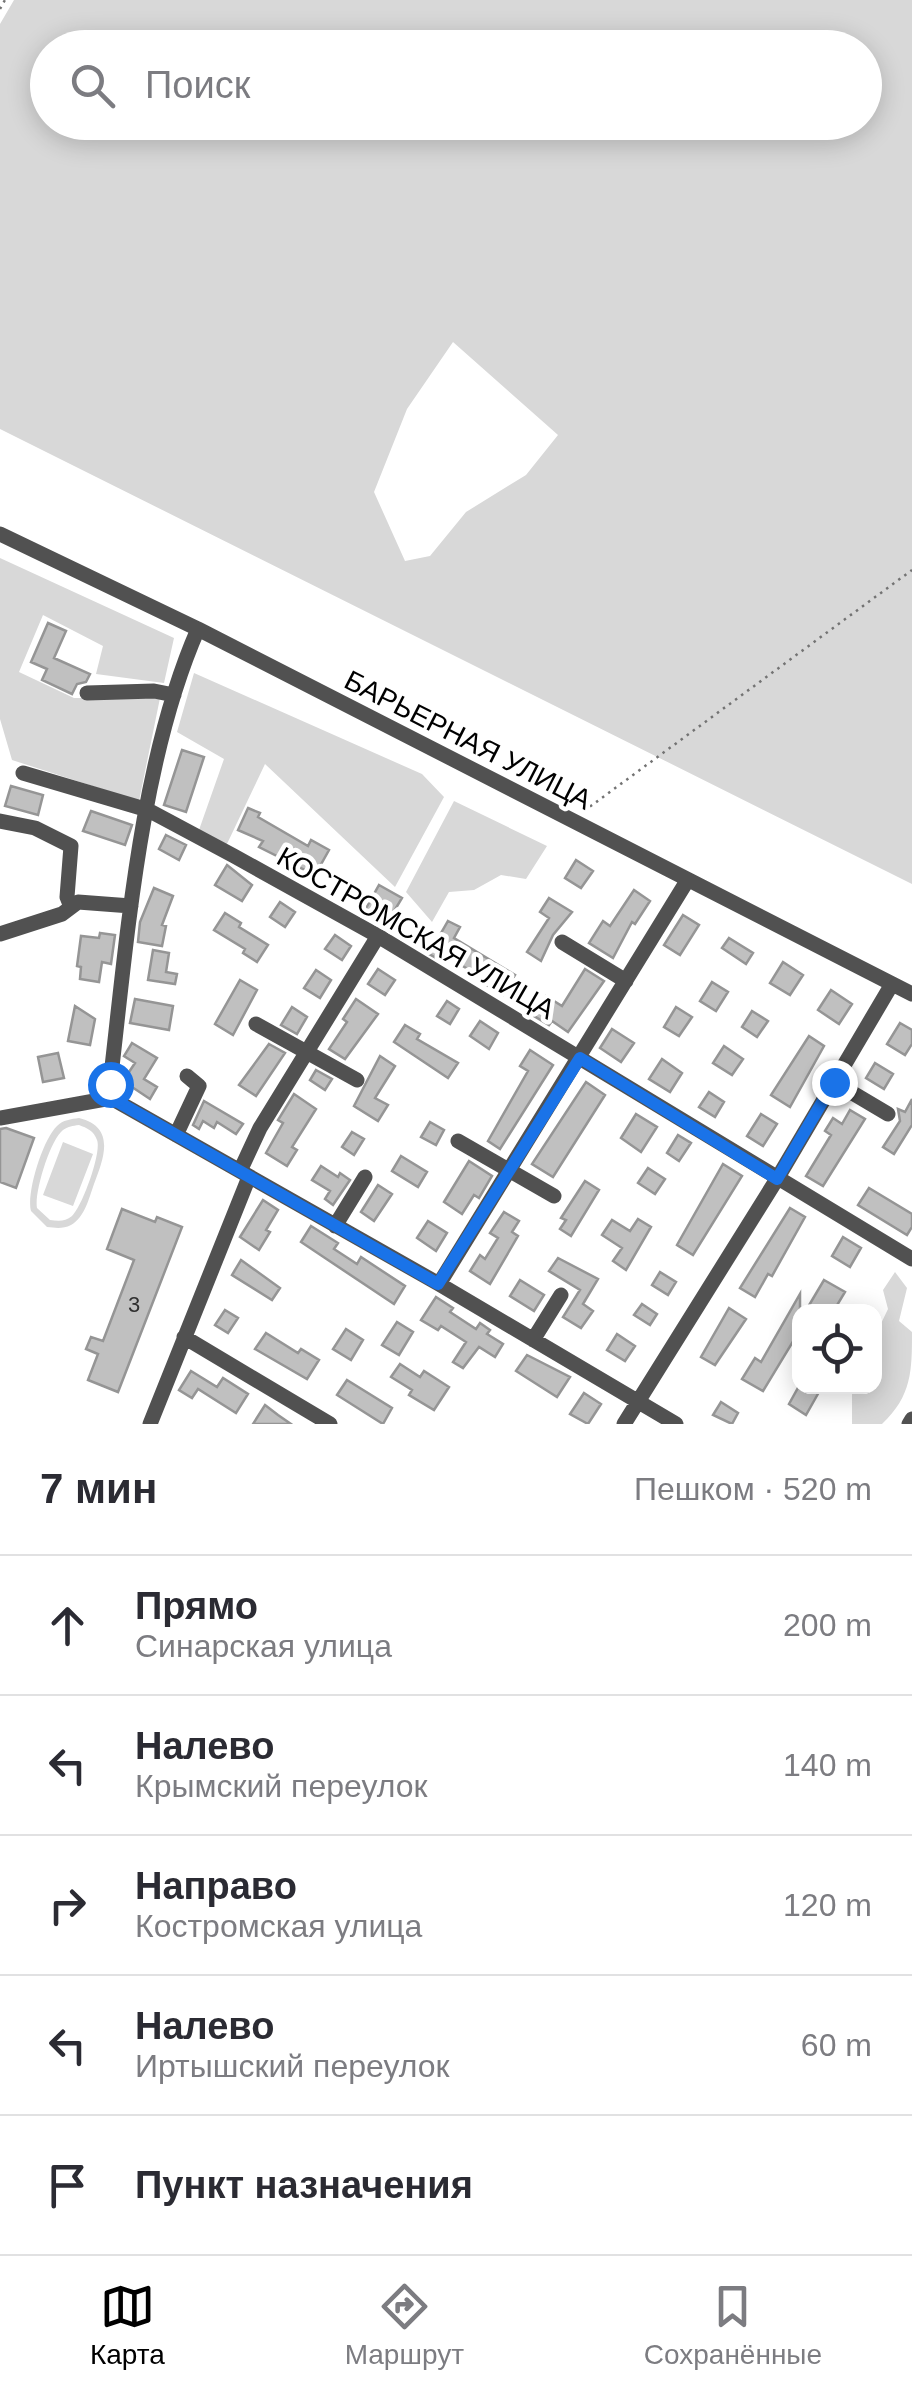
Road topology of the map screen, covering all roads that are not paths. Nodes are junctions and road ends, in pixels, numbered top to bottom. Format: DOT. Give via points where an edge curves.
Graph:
graph roads {
  1 [pos="0,534"];
  2 [pos="198,629"];
  3 [pos="87,692"];
  4 [pos="174,695"];
  5 [pos="24,772"];
  6 [pos="148,810"];
  7 [pos="0,821"];
  8 [pos="686,881"];
  9 [pos="131,906"];
  10 [pos="71,908"];
  11 [pos="0,934"];
  12 [pos="378,936"];
  13 [pos="562,942"];
  14 [pos="626,981"];
  15 [pos="892,984"];
  16 [pos="912,994"];
  17 [pos="256,1024"];
  18 [pos="309,1052"];
  19 [pos="580,1058"];
  20 [pos="187,1076"];
  21 [pos="356,1080"];
  22 [pos="834,1082"];
  23 [pos="111,1098"];
  24 [pos="888,1114"];
  25 [pos="0,1118"];
  26 [pos="176,1135"];
  27 [pos="458,1141"];
  28 [pos="509,1170"];
  29 [pos="244,1174"];
  30 [pos="366,1176"];
  31 [pos="777,1179"];
  32 [pos="554,1196"];
  33 [pos="335,1226"];
  34 [pos="912,1259"];
  35 [pos="438,1284"];
  36 [pos="562,1294"];
  37 [pos="184,1338"];
  38 [pos="533,1340"];
  39 [pos="638,1402"];
  40 [pos="150,1424"];
  41 [pos="330,1424"];
  42 [pos="624,1424"];
  43 [pos="676,1424"];
  1 -- 2 [label="street, БАРЬЕРНАЯ УЛИЦА"];
  2 -- 4 [label="street"];
  2 -- 8 [label="street, БАРЬЕРНАЯ УЛИЦА"];
  3 -- 4 [label="street"];
  4 -- 6 [label="street"];
  5 -- 6 [label="street, КОСТРОМСКАЯ УЛИЦА"];
  6 -- 9 [label="street"];
  6 -- 12 [label="street, КОСТРОМСКАЯ УЛИЦА"];
  7 -- 10 [label="street" via="35,828 71,846"];
  8 -- 14 [label="street"];
  8 -- 15 [label="street, БАРЬЕРНАЯ УЛИЦА"];
  9 -- 10 [label="street" via="78,902"];
  9 -- 23 [label="street"];
  10 -- 11 [label="street"];
  12 -- 18 [label="street"];
  12 -- 19 [label="street, КОСТРОМСКАЯ УЛИЦА"];
  13 -- 14 [label="street"];
  14 -- 19 [label="street"];
  15 -- 16 [label="street, БАРЬЕРНАЯ УЛИЦА"];
  15 -- 22 [label="street"];
  17 -- 18 [label="street"];
  18 -- 21 [label="street"];
  18 -- 29 [label="street" via="260,1128"];
  19 -- 28 [label="street"];
  19 -- 31 [label="street, КОСТРОМСКАЯ УЛИЦА"];
  20 -- 26 [label="street" via="199,1086"];
  22 -- 24 [label="street"];
  22 -- 31 [label="street"];
  23 -- 25 [label="street"];
  23 -- 26 [label="street"];
  26 -- 29 [label="street"];
  27 -- 28 [label="street"];
  28 -- 32 [label="street"];
  28 -- 35 [label="street"];
  29 -- 33 [label="street"];
  29 -- 37 [label="street"];
  30 -- 33 [label="street"];
  31 -- 34 [label="street, КОСТРОМСКАЯ УЛИЦА"];
  31 -- 39 [label="street"];
  33 -- 35 [label="street"];
  35 -- 38 [label="street"];
  36 -- 38 [label="street"];
  37 -- 40 [label="street"];
  37 -- 41 [label="street"];
  38 -- 39 [label="street"];
  39 -- 42 [label="street"];
  39 -- 43 [label="street"];
}
